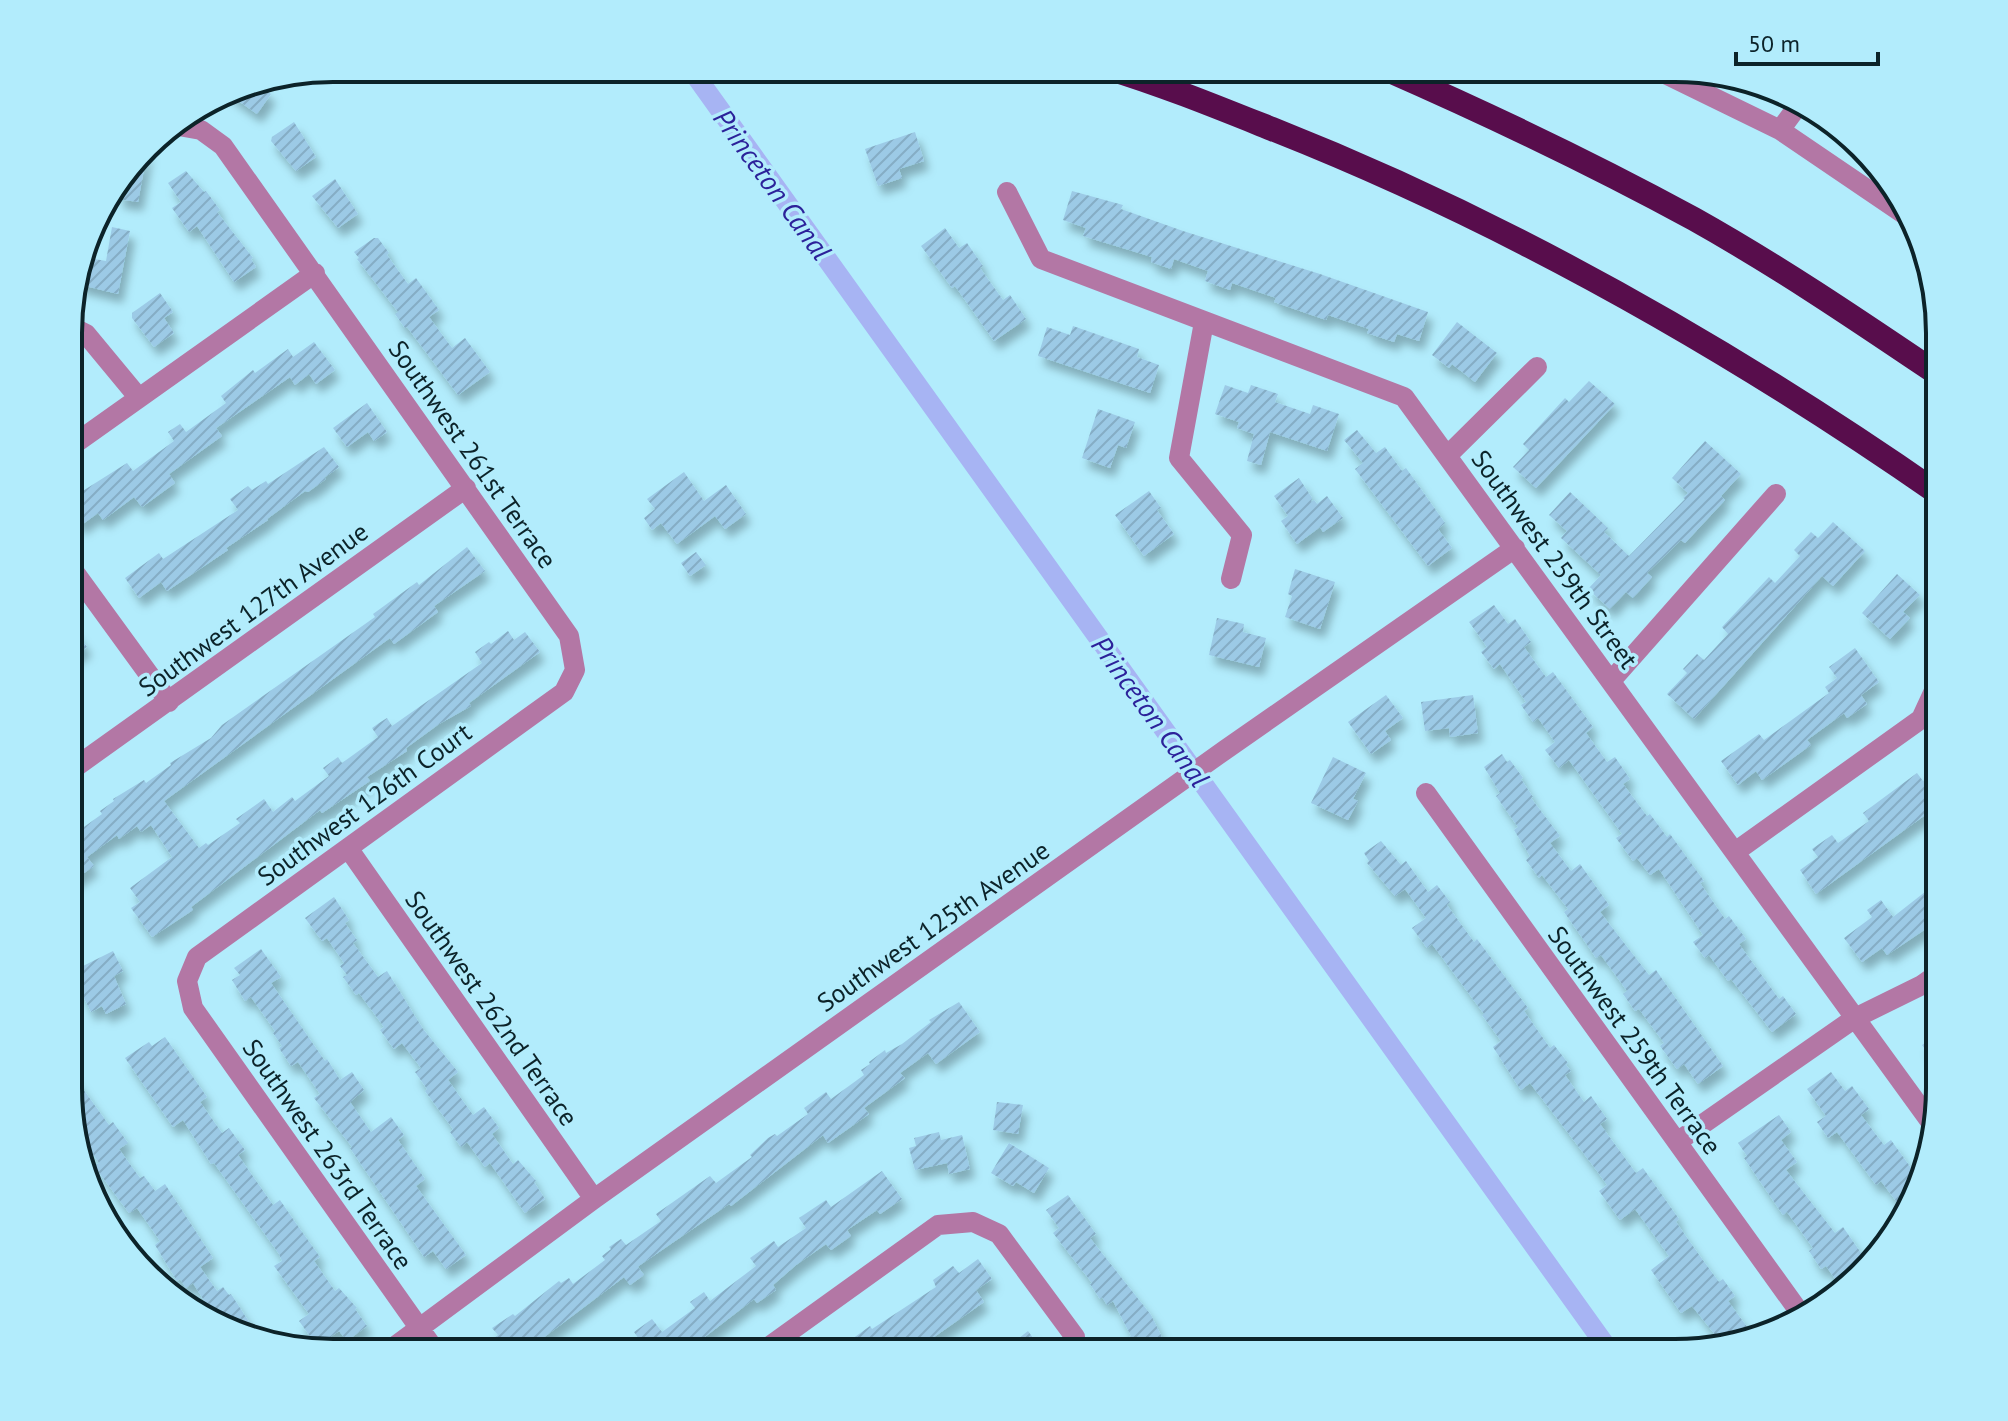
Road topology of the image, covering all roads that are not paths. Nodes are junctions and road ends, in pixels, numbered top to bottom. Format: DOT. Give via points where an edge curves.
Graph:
graph roads {
  1 [pos="1155,83"];
  2 [pos="1415,83"];
  3 [pos="1684,83"];
  4 [pos="1793,112"];
  5 [pos="189,128"];
  6 [pos="1780,130"];
  7 [pos="1007,192"];
  8 [pos="1890,205"];
  9 [pos="315,273"];
  10 [pos="1204,322"];
  11 [pos="82,332"];
  12 [pos="1925,366"];
  13 [pos="1537,367"];
  14 [pos="139,398"];
  15 [pos="82,438"];
  16 [pos="1447,456"];
  17 [pos="1925,485"];
  18 [pos="466,488"];
  19 [pos="1776,494"];
  20 [pos="1515,548"];
  21 [pos="1231,579"];
  22 [pos="82,583"];
  23 [pos="575,670"];
  24 [pos="1611,681"];
  25 [pos="169,702"];
  26 [pos="1925,710"];
  27 [pos="83,762"];
  28 [pos="1426,793"];
  29 [pos="348,848"];
  30 [pos="1735,852"];
  31 [pos="187,981"];
  32 [pos="1925,983"];
  33 [pos="1855,1018"];
  34 [pos="1924,1113"];
  35 [pos="1677,1142"];
  36 [pos="594,1199"];
  37 [pos="1796,1307"];
  38 [pos="419,1328"];
  39 [pos="406,1338"];
  40 [pos="426,1338"];
  41 [pos="780,1338"];
  42 [pos="1075,1339"];
  1 -- 17 [label="highway" via="1370,168 1608,286 1755,372"];
  2 -- 12 [label="highway" via="1694,220"];
  3 -- 6 [label="street"];
  4 -- 6 [label="street"];
  5 -- 9 [label="street, Southwest 261st Terrace" via="223,146"];
  6 -- 8 [label="street"];
  7 -- 10 [label="street, Southwest 259th Street" via="1041,259"];
  9 -- 14 [label="street"];
  9 -- 18 [label="street, Southwest 261st Terrace"];
  10 -- 16 [label="street, Southwest 259th Street" via="1404,397"];
  10 -- 21 [label="street" via="1179,458 1242,535"];
  11 -- 14 [label="street"];
  13 -- 16 [label="street"];
  14 -- 15 [label="street"];
  16 -- 20 [label="street, Southwest 259th Street"];
  18 -- 23 [label="street, Southwest 261st Terrace" via="569,636"];
  18 -- 25 [label="street, Southwest 127th Avenue"];
  19 -- 24 [label="street"];
  20 -- 24 [label="street, Southwest 259th Street"];
  20 -- 36 [label="street, Southwest 125th Avenue"];
  22 -- 25 [label="street"];
  23 -- 29 [label="street, Southwest 126th Court" via="564,692"];
  24 -- 30 [label="street, Southwest 259th Street"];
  25 -- 27 [label="street, Southwest 127th Avenue"];
  26 -- 30 [label="street" via="1921,719"];
  28 -- 35 [label="street, Southwest 259th Terrace"];
  29 -- 31 [label="street, Southwest 126th Court" via="197,957"];
  29 -- 36 [label="street, Southwest 262nd Terrace"];
  30 -- 33 [label="street, Southwest 259th Street"];
  31 -- 38 [label="street, Southwest 263rd Terrace" via="193,1008"];
  32 -- 33 [label="street"];
  33 -- 34 [label="street, Southwest 259th Street"];
  33 -- 35 [label="street"];
  35 -- 37 [label="street, Southwest 259th Terrace"];
  36 -- 38 [label="street, Southwest 125th Avenue"];
  38 -- 39 [label="street, Southwest 125th Avenue"];
  38 -- 40 [label="street, Southwest 263rd Terrace"];
  41 -- 42 [label="street" via="938,1225 973,1222 999,1234"];
}
